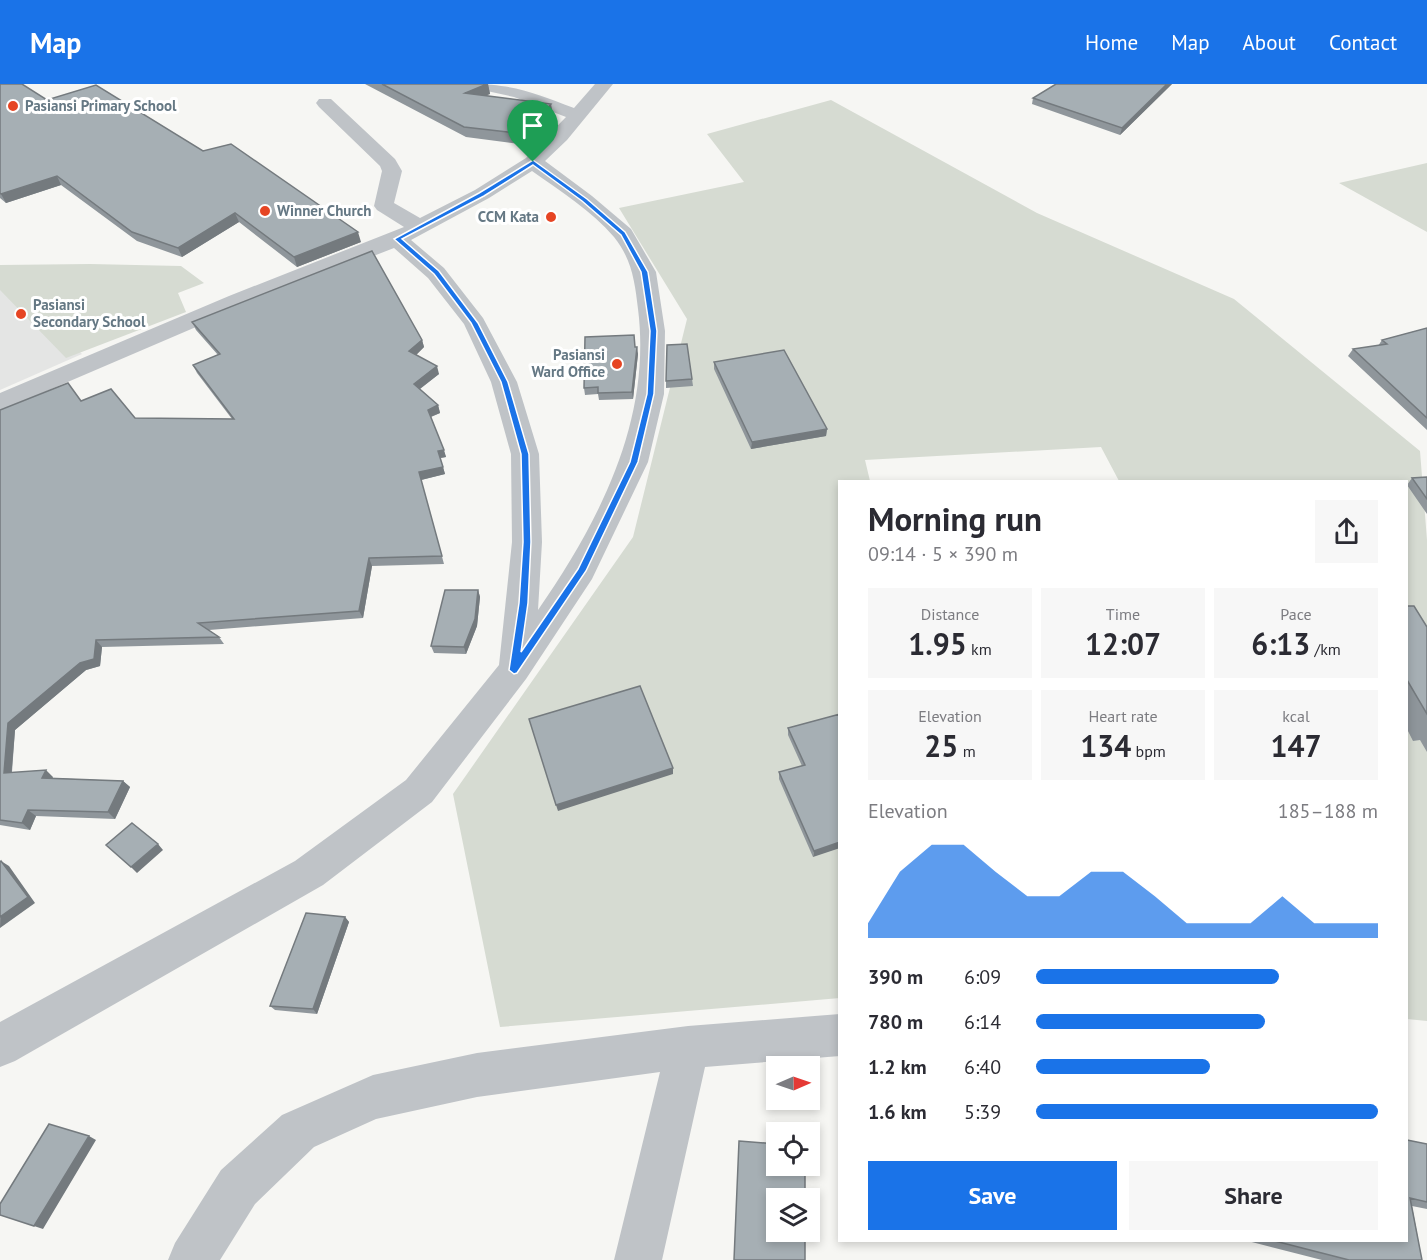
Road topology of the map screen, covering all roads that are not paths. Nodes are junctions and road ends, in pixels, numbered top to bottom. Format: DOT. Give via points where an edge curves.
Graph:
graph roads {
  1 [pos="479,84"];
  2 [pos="604,84"];
  3 [pos="325,103"];
  4 [pos="577,115"];
  5 [pos="533,162"];
  6 [pos="409,233"];
  7 [pos="0,403"];
  8 [pos="514,670"];
  9 [pos="838,1035"];
  10 [pos="0,1046"];
  11 [pos="688,1047"];
  12 [pos="192,1260"];
  13 [pos="638,1260"];
  1 -- 4 [label="street" via="519,93"];
  2 -- 4 [label="street"];
  3 -- 6 [label="street" via="381,155 392,171 382,200"];
  4 -- 5 [label="street"];
  5 -- 6 [label="street"];
  5 -- 8 [label="street" via="623,234 645,272 653,331 651,394 634,462 581,571"];
  6 -- 7 [label="street" via="237,301"];
  6 -- 8 [label="street" via="475,323 504,382 525,454 527,542"];
  8 -- 10 [label="street" via="419,791 309,873"];
  9 -- 11 [label="street"];
  11 -- 12 [label="street" via="477,1075 374,1097 298,1131 238,1187"];
  11 -- 13 [label="street"];
}
